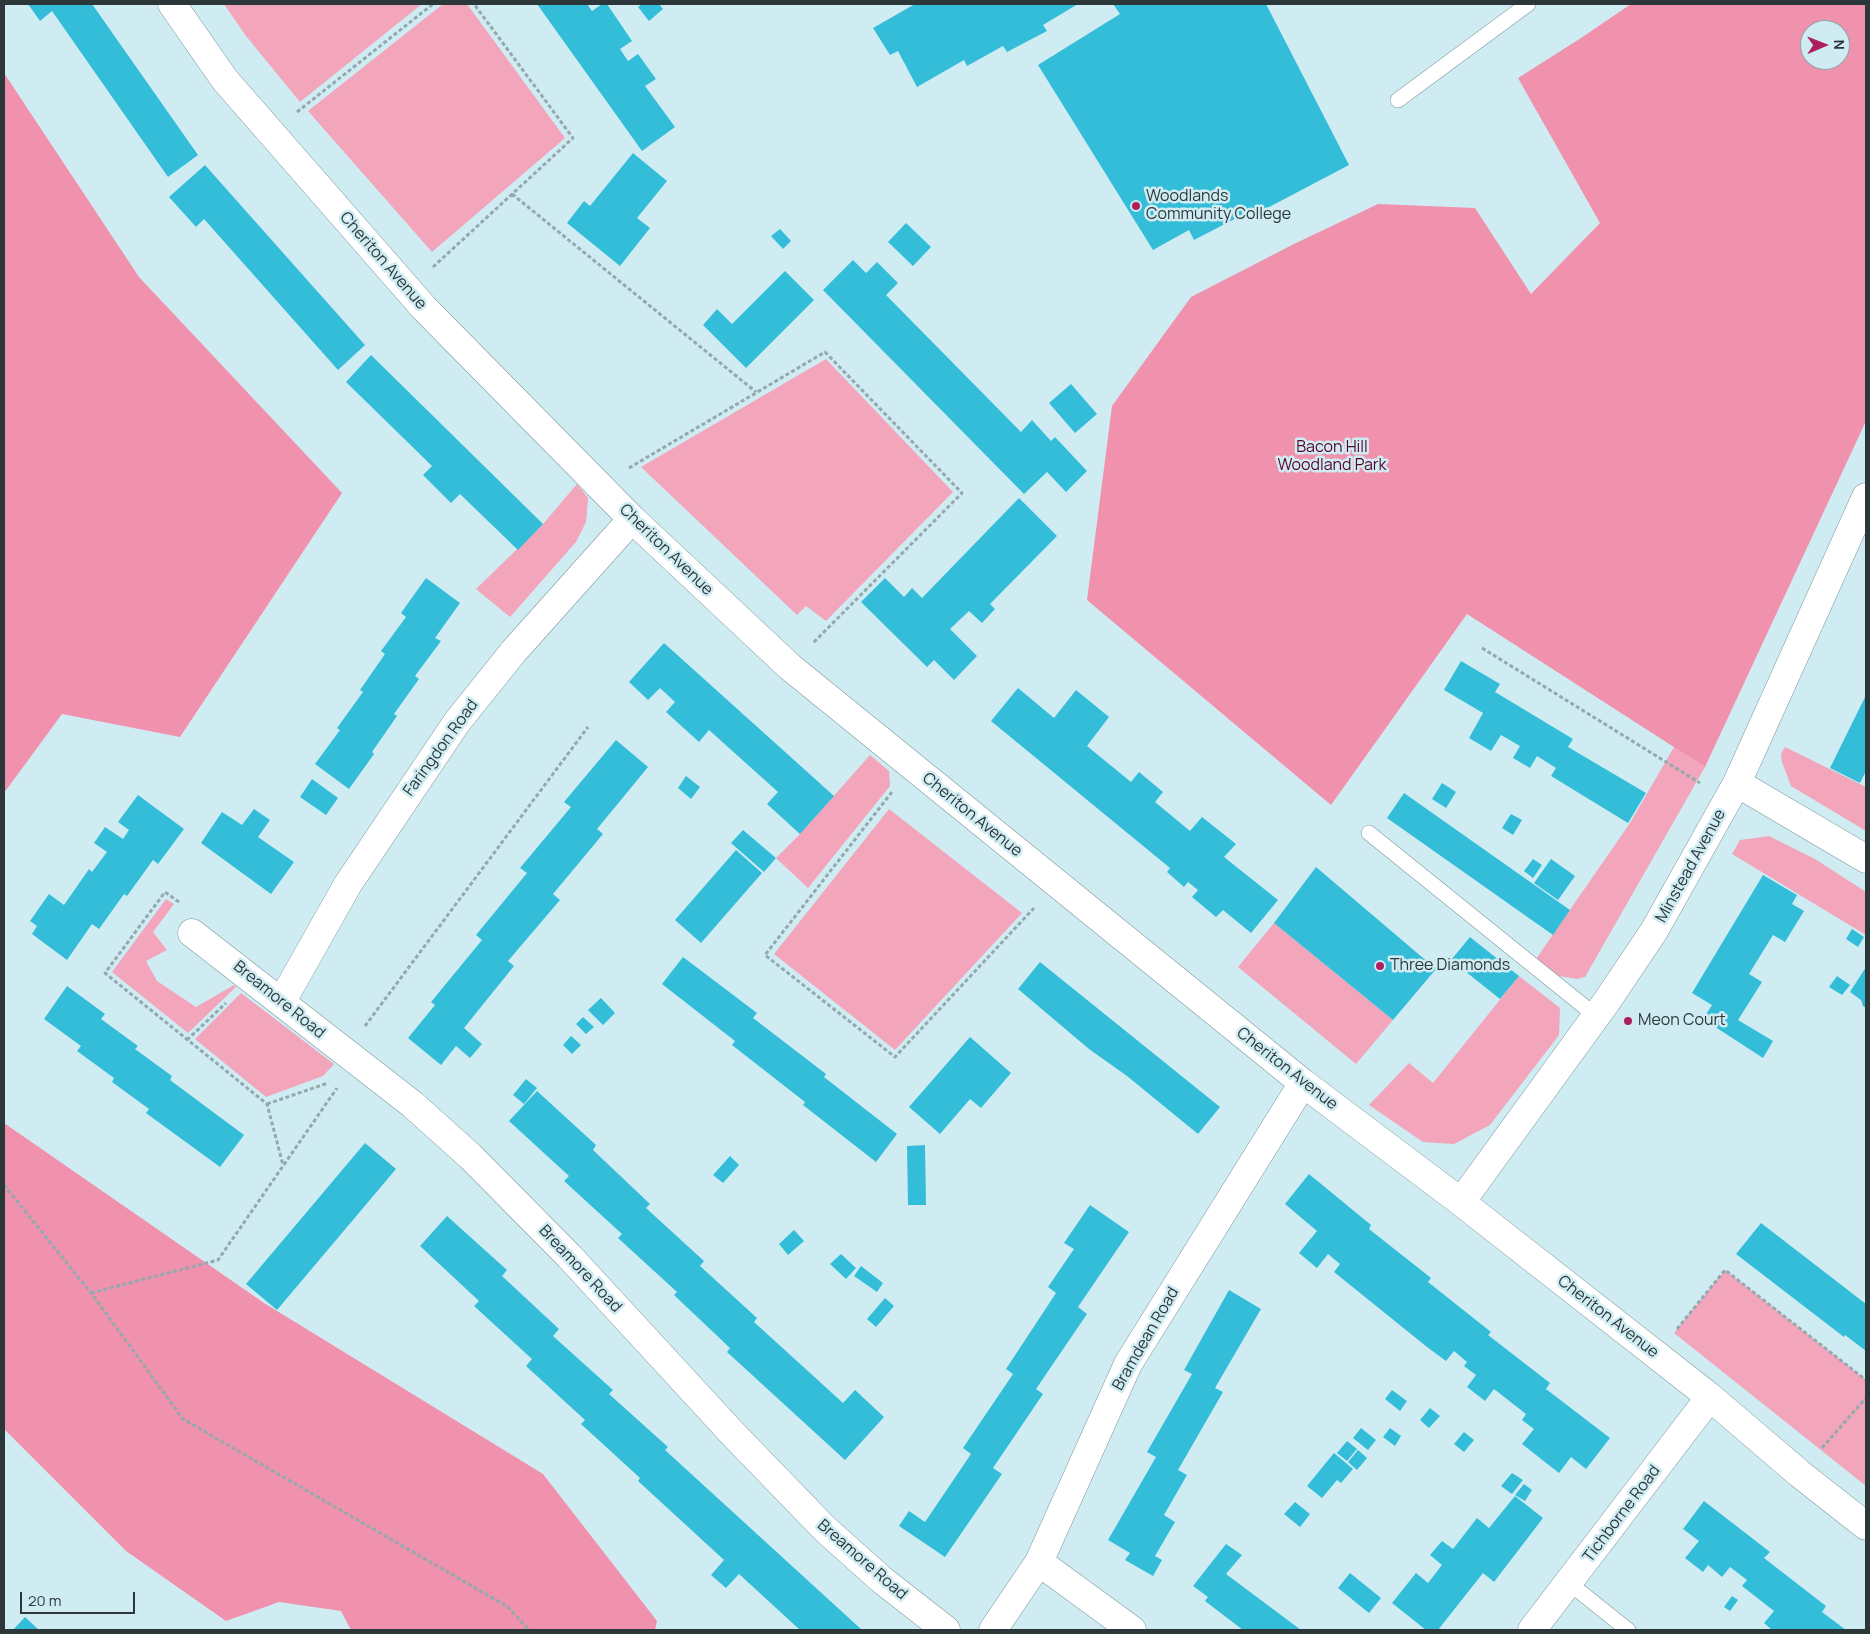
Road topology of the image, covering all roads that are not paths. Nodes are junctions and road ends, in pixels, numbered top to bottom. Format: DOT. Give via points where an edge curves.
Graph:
graph roads {
  1 [pos="172,4"];
  2 [pos="1528,4"];
  3 [pos="1398,100"];
  4 [pos="1866,497"];
  5 [pos="632,519"];
  6 [pos="1732,792"];
  7 [pos="1369,833"];
  8 [pos="1866,859"];
  9 [pos="192,933"];
  10 [pos="282,1001"];
  11 [pos="1596,1016"];
  12 [pos="1303,1083"];
  13 [pos="1461,1202"];
  14 [pos="1710,1397"];
  15 [pos="1866,1526"];
  16 [pos="1039,1562"];
  17 [pos="1569,1583"];
  18 [pos="946,1630"];
  19 [pos="993,1630"];
  20 [pos="1132,1630"];
  21 [pos="1532,1630"];
  22 [pos="1628,1630"];
  1 -- 5 [label="street, Cheriton Avenue" via="225,80 424,308"];
  2 -- 3 [label="lane"];
  4 -- 6 [label="street, Minstead Avenue"];
  5 -- 10 [label="street, Faringdon Road" via="514,651 457,722 348,884"];
  5 -- 12 [label="street, Cheriton Avenue" via="790,667"];
  6 -- 8 [label="street"];
  6 -- 11 [label="street, Minstead Avenue" via="1654,931"];
  7 -- 11 [label="lane"];
  9 -- 10 [label="street, Breamore Road"];
  10 -- 18 [label="street, Breamore Road" via="348,1063 412,1104 470,1156 524,1209 732,1434 825,1529 882,1580"];
  11 -- 13 [label="street, Minstead Avenue"];
  12 -- 13 [label="street, Cheriton Avenue"];
  12 -- 16 [label="street, Bramdean Road" via="1128,1364"];
  13 -- 14 [label="street, Cheriton Avenue"];
  14 -- 15 [label="street, Cheriton Avenue"];
  14 -- 17 [label="street, Tichborne Road"];
  16 -- 19 [label="street, Bramdean Road"];
  16 -- 20 [label="street"];
  17 -- 21 [label="street, Tichborne Road"];
  17 -- 22 [label="lane"];
}
